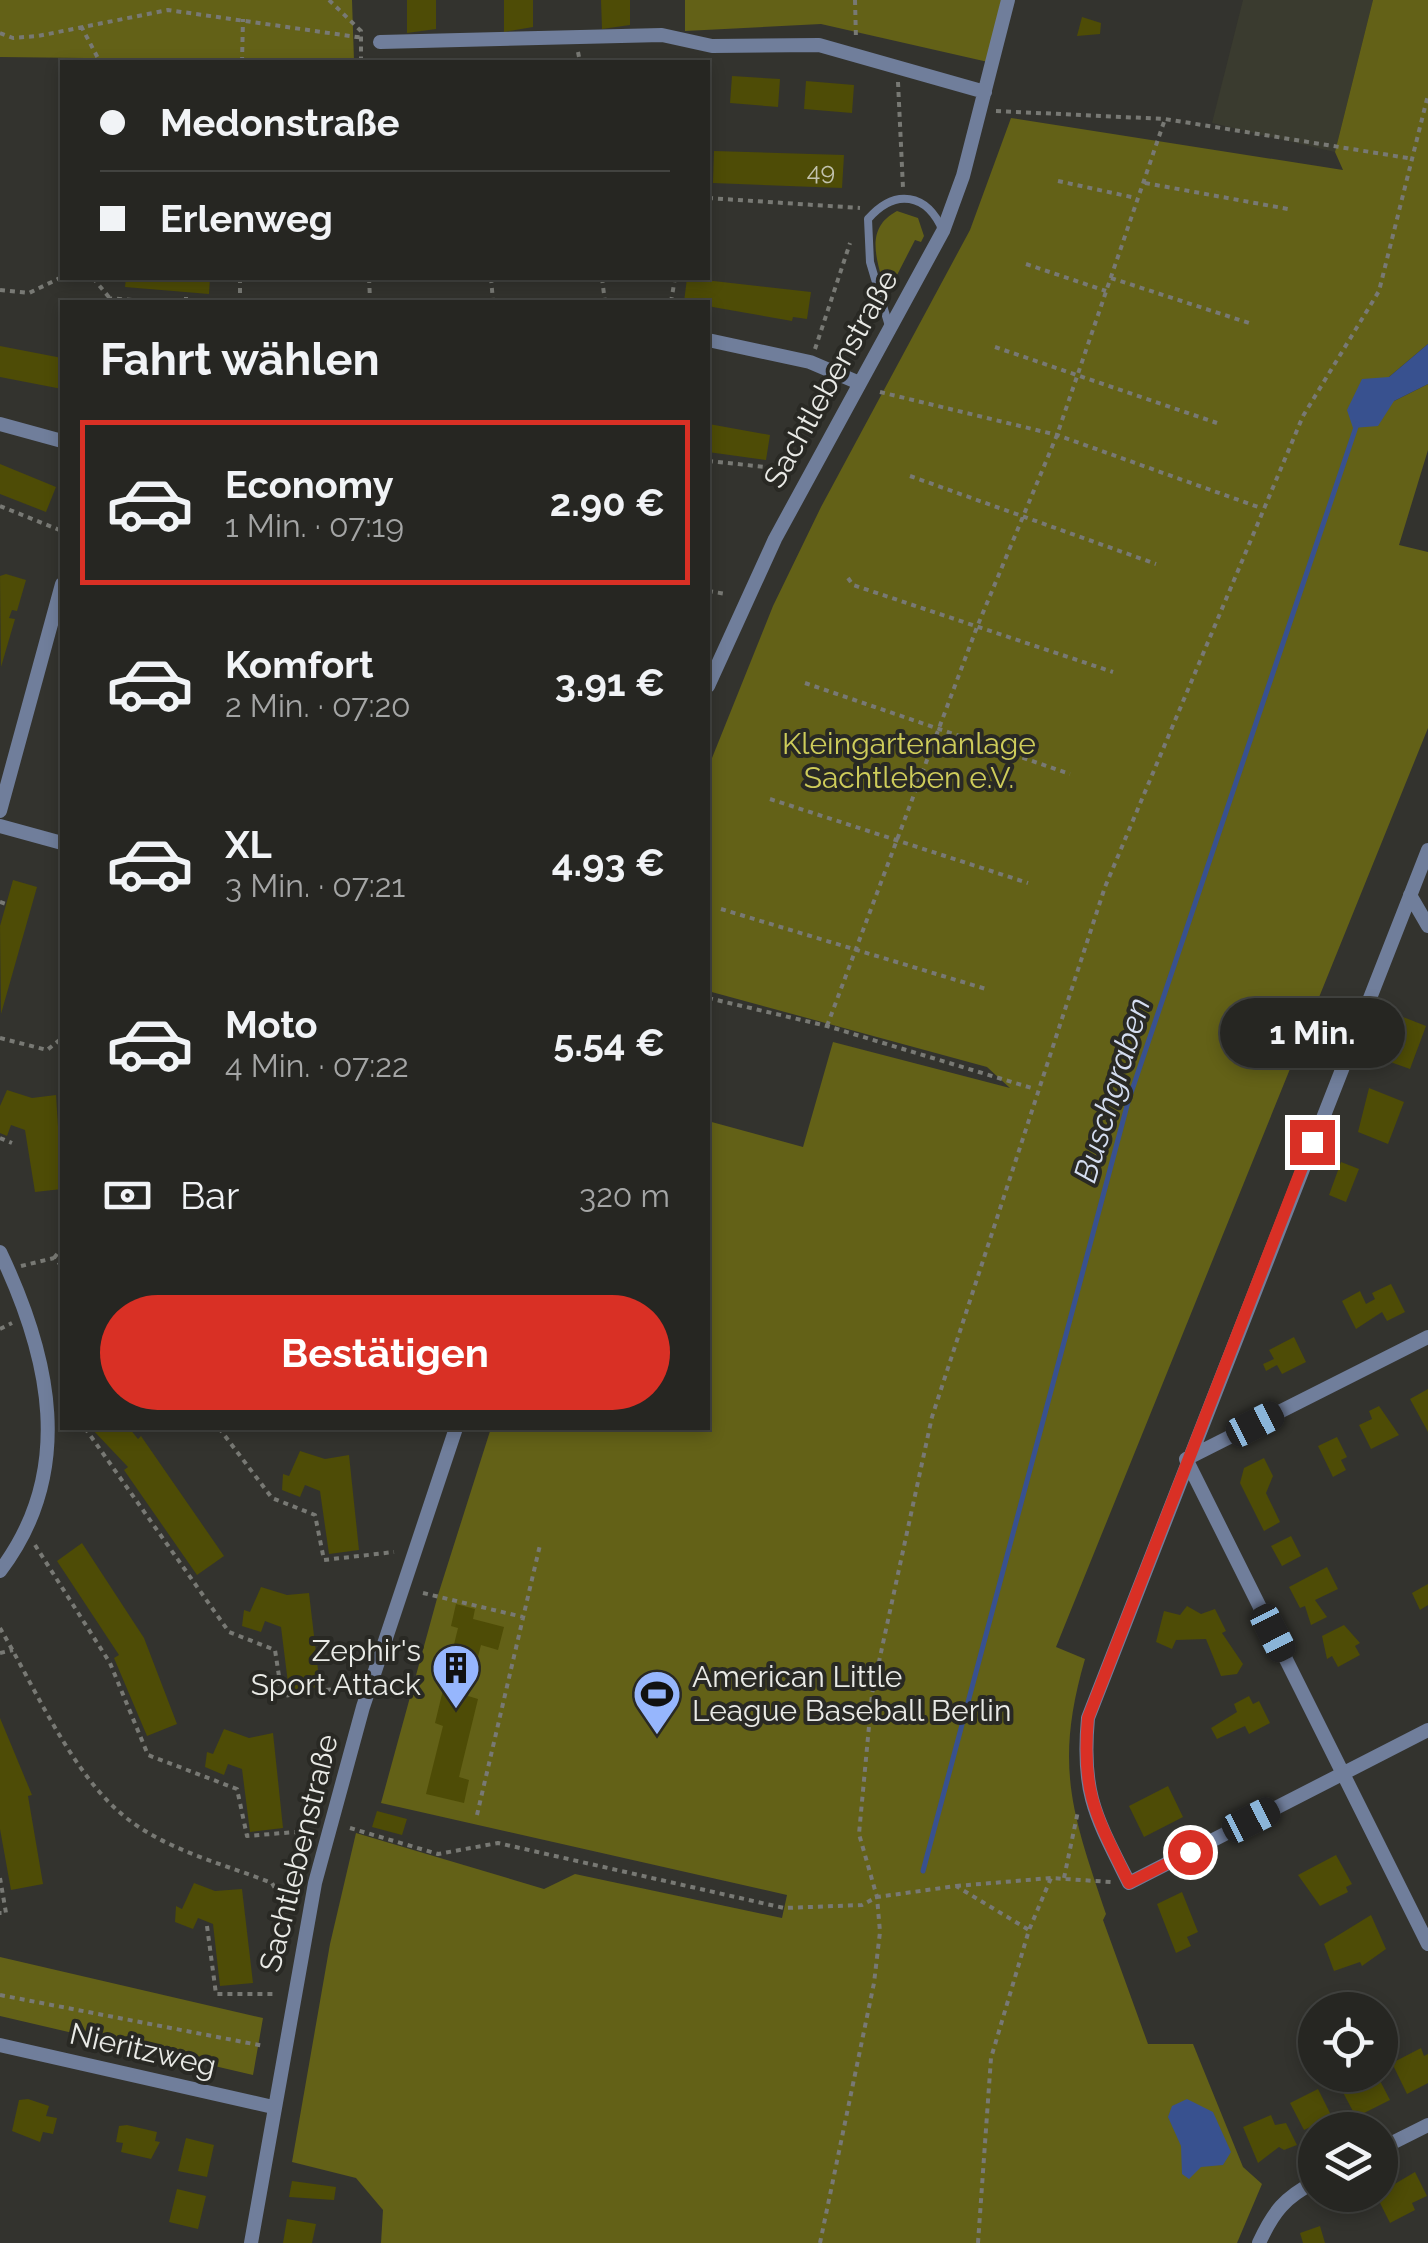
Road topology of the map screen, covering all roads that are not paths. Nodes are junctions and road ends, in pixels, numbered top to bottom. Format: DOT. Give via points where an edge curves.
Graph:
graph roads {
  1 [pos="1008,0"];
  2 [pos="380,42"];
  3 [pos="985,92"];
  4 [pos="942,231"];
  5 [pos="890,329"];
  6 [pos="710,340"];
  7 [pos="857,382"];
  8 [pos="0,424"];
  9 [pos="60,440"];
  10 [pos="60,591"];
  11 [pos="710,682"];
  12 [pos="0,811"];
  13 [pos="0,826"];
  14 [pos="60,842"];
  15 [pos="1428,850"];
  16 [pos="1410,895"];
  17 [pos="1428,926"];
  18 [pos="0,1252"];
  19 [pos="1428,1338"];
  20 [pos="455,1430"];
  21 [pos="1186,1459"];
  22 [pos="0,1571"];
  23 [pos="1428,1730"];
  24 [pos="1343,1773"];
  25 [pos="1428,1944"];
  26 [pos="0,2046"];
  27 [pos="273,2107"];
  28 [pos="1428,2125"];
  29 [pos="1398,2140"];
  30 [pos="1298,2190"];
  31 [pos="251,2243"];
  32 [pos="1259,2243"];
  1 -- 3 [label="street, Sachtlebenstraße"];
  2 -- 3 [label="street" via="662,35 712,46 819,45"];
  3 -- 4 [label="street, Sachtlebenstraße"];
  4 -- 5 [label="street, Sachtlebenstraße"];
  4 -- 5 [label="lane" via="935,212 919,199 880,205 868,219 870,262"];
  5 -- 7 [label="street, Sachtlebenstraße"];
  6 -- 7 [label="street" via="810,362"];
  7 -- 11 [label="street, Sachtlebenstraße"];
  8 -- 9 [label="street"];
  10 -- 12 [label="street"];
  13 -- 14 [label="street"];
  15 -- 16 [label="street"];
  16 -- 17 [label="street"];
  16 -- 21 [label="street"];
  18 -- 22 [label="street" via="41,1357 50,1440 35,1511"];
  19 -- 21 [label="street"];
  20 -- 27 [label="street, Sachtlebenstraße" via="363,1706 315,1883"];
  21 -- 24 [label="street"];
  21 -- 24 [label="street" via="1088,1718 1089,1801 1129,1883"];
  23 -- 24 [label="street"];
  24 -- 25 [label="street"];
  26 -- 27 [label="street, Nieritzweg"];
  27 -- 31 [label="street, Sachtlebenstraße"];
  28 -- 29 [label="street"];
  30 -- 32 [label="street" via="1272,2215"];
}
